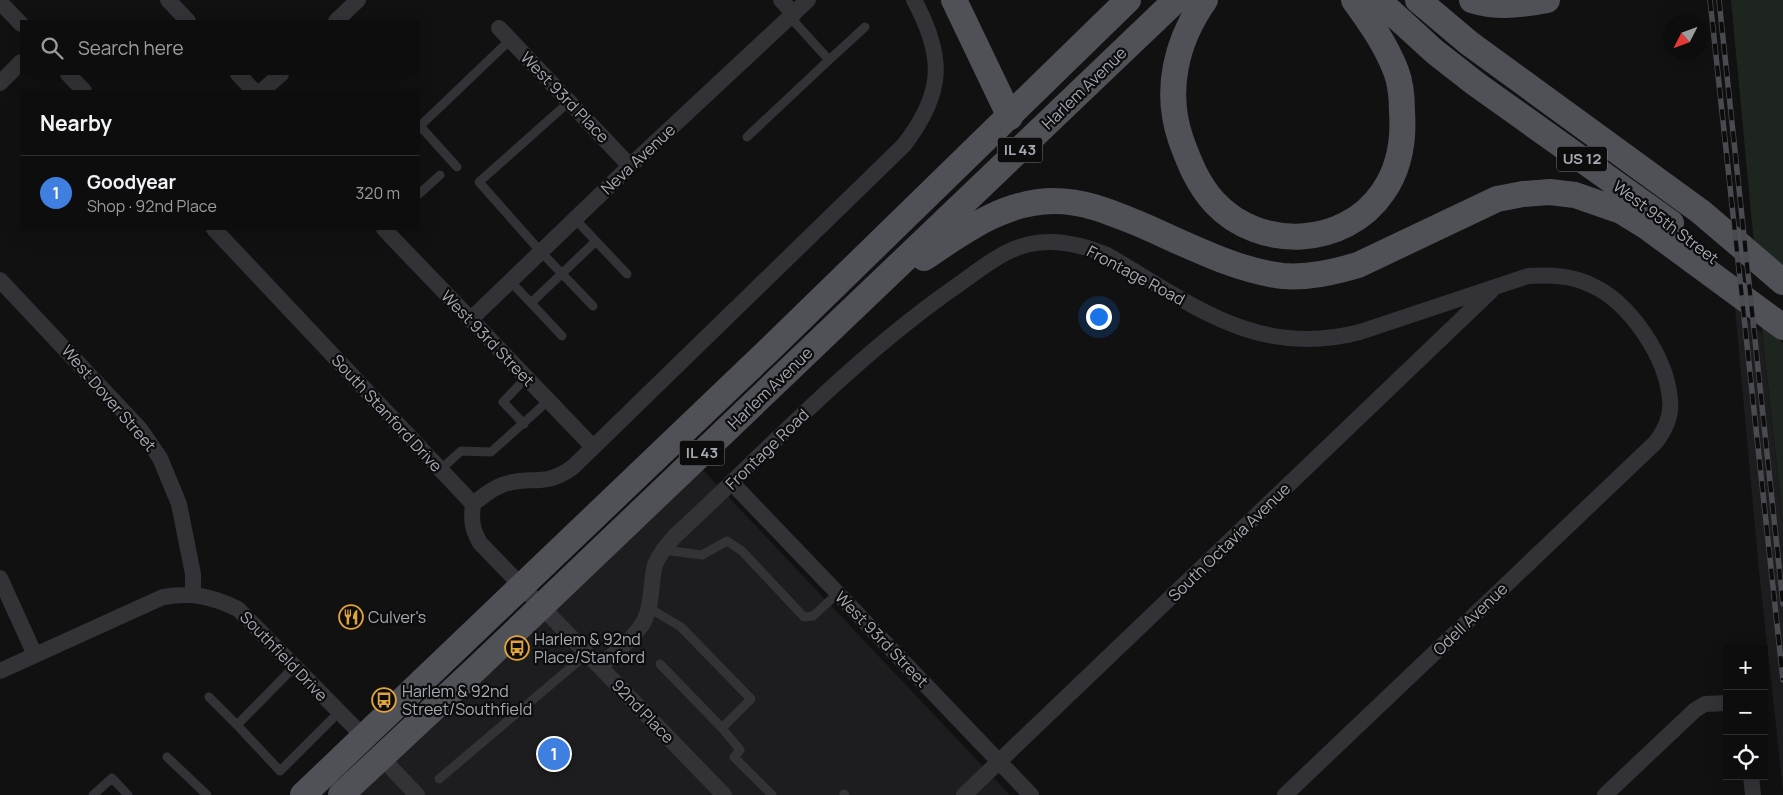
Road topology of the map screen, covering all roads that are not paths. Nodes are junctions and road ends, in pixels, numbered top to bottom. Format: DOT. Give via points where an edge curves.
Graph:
graph roads {
  1 [pos="168,0"];
  2 [pos="358,0"];
  3 [pos="781,0"];
  4 [pos="808,0"];
  5 [pos="914,0"];
  6 [pos="954,0"];
  7 [pos="1128,0"];
  8 [pos="1176,0"];
  9 [pos="1205,0"];
  10 [pos="1354,0"];
  11 [pos="1378,0"];
  12 [pos="1418,0"];
  13 [pos="1472,0"];
  14 [pos="1547,0"];
  15 [pos="0,2"];
  16 [pos="792,15"];
  17 [pos="187,20"];
  18 [pos="337,20"];
  19 [pos="20,23"];
  20 [pos="865,27"];
  21 [pos="505,34"];
  22 [pos="829,60"];
  23 [pos="20,63"];
  24 [pos="69,75"];
  25 [pos="239,75"];
  26 [pos="280,75"];
  27 [pos="0,82"];
  28 [pos="83,90"];
  29 [pos="253,90"];
  30 [pos="263,90"];
  31 [pos="569,102"];
  32 [pos="1010,117"];
  33 [pos="747,137"];
  34 [pos="630,166"];
  35 [pos="457,167"];
  36 [pos="440,175"];
  37 [pos="420,193"];
  38 [pos="576,219"];
  39 [pos="215,230"];
  40 [pos="385,230"];
  41 [pos="596,241"];
  42 [pos="541,252"];
  43 [pos="562,274"];
  44 [pos="627,274"];
  45 [pos="0,280"];
  46 [pos="510,281"];
  47 [pos="1783,282"];
  48 [pos="1494,288"];
  49 [pos="863,299"];
  50 [pos="531,303"];
  51 [pos="593,306"];
  52 [pos="470,320"];
  53 [pos="1783,323"];
  54 [pos="1783,327"];
  55 [pos="562,336"];
  56 [pos="526,378"];
  57 [pos="548,401"];
  58 [pos="524,424"];
  59 [pos="1656,442"];
  60 [pos="593,448"];
  61 [pos="440,470"];
  62 [pos="732,483"];
  63 [pos="473,504"];
  64 [pos="663,550"];
  65 [pos="0,578"];
  66 [pos="521,587"];
  67 [pos="838,593"];
  68 [pos="192,595"];
  69 [pos="541,607"];
  70 [pos="649,608"];
  71 [pos="588,653"];
  72 [pos="35,655"];
  73 [pos="660,664"];
  74 [pos="296,666"];
  75 [pos="601,666"];
  76 [pos="0,671"];
  77 [pos="209,696"];
  78 [pos="1723,703"];
  79 [pos="339,712"];
  80 [pos="237,725"];
  81 [pos="722,728"];
  82 [pos="364,737"];
  83 [pos="167,757"];
  84 [pos="381,757"];
  85 [pos="1000,762"];
  86 [pos="439,780"];
  87 [pos="1751,780"];
  88 [pos="93,795"];
  89 [pos="128,795"];
  90 [pos="207,795"];
  91 [pos="303,795"];
  92 [pos="341,795"];
  93 [pos="417,795"];
  94 [pos="724,795"];
  95 [pos="772,795"];
  96 [pos="964,795"];
  97 [pos="1031,795"];
  98 [pos="1285,795"];
  99 [pos="1604,795"];
  100 [pos="1753,795"];
  1 -- 17 [label="street"];
  2 -- 18 [label="street"];
  3 -- 16 [label="street"];
  4 -- 16 [label="street, Neva Avenue"];
  5 -- 60 [label="street" via="933,41 936,62 930,103 920,124 904,145"];
  6 -- 32 [label="main road"];
  7 -- 32 [label="main road, Harlem Avenue / IL 43"];
  8 -- 49 [label="main road, Harlem Avenue / IL 43"];
  9 -- 10 [label="main road" via="1191,20 1180,46 1174,74 1179,132 1189,162 1202,187 1233,218 1273,236 1297,238 1322,234 1367,211 1384,192 1401,149 1403,122 1397,72 1372,25"];
  11 -- 53 [label="main road, West 95th Street / US 12" via="1476,84 1696,242"];
  12 -- 47 [label="main road, West 95th Street / US 12" via="1469,43 1701,212"];
  13 -- 14 [label="main road" via="1524,5"];
  15 -- 19 [label="street"];
  16 -- 22 [label="lane"];
  16 -- 34 [label="street, Neva Avenue"];
  20 -- 22 [label="lane"];
  21 -- 31 [label="street, West 93rd Place"];
  21 -- 35 [label="lane" via="420,126"];
  22 -- 33 [label="lane"];
  23 -- 27 [label="street"];
  24 -- 28 [label="street"];
  25 -- 29 [label="street"];
  26 -- 30 [label="street"];
  31 -- 34 [label="street, West 93rd Place"];
  31 -- 42 [label="lane" via="479,182"];
  32 -- 66 [label="main road, Harlem Avenue / IL 43"];
  34 -- 38 [label="street, Neva Avenue"];
  36 -- 37 [label="lane"];
  38 -- 41 [label="lane"];
  38 -- 42 [label="street, Neva Avenue"];
  39 -- 61 [label="street, South Stanford Drive"];
  40 -- 52 [label="street, West 93rd Street"];
  41 -- 43 [label="lane"];
  41 -- 44 [label="lane"];
  42 -- 43 [label="lane"];
  42 -- 46 [label="street, Neva Avenue"];
  43 -- 50 [label="lane"];
  43 -- 51 [label="lane"];
  45 -- 68 [label="street, West Dover Street" via="140,429 160,458 180,504 193,574"];
  46 -- 50 [label="lane"];
  46 -- 52 [label="street, Neva Avenue"];
  48 -- 59 [label="street, Frontage Road" via="1528,276 1570,277 1593,285 1627,311 1644,332 1659,360 1670,401 1664,431"];
  48 -- 62 [label="street, Frontage Road" via="1336,338 1311,341 1284,339 1259,335 1213,316 1090,248 1070,243 1030,244 1007,252 978,270 879,344"];
  48 -- 85 [label="street, South Octavia Avenue"];
  49 -- 54 [label="main road" via="971,226 998,213 1043,202 1100,208 1245,267 1275,275 1308,276 1358,265 1497,199 1550,192 1575,195 1621,211"];
  49 -- 69 [label="main road, Harlem Avenue / IL 43"];
  50 -- 55 [label="lane"];
  52 -- 56 [label="street, West 93rd Street"];
  56 -- 57 [label="street, West 93rd Street"];
  56 -- 58 [label="lane" via="503,402"];
  57 -- 58 [label="lane"];
  57 -- 60 [label="street, West 93rd Street"];
  58 -- 61 [label="lane" via="491,452 461,451"];
  59 -- 98 [label="street, Odell Avenue"];
  60 -- 63 [label="street" via="560,477 503,485"];
  61 -- 63 [label="street, South Stanford Drive"];
  62 -- 64 [label="street, Frontage Road"];
  62 -- 67 [label="street, West 93rd Street"];
  63 -- 66 [label="street" via="471,520 480,543"];
  64 -- 67 [label="lane" via="702,554 727,541 742,550 804,617 813,616"];
  64 -- 70 [label="street, Frontage Road" via="656,564"];
  65 -- 72 [label="street"];
  66 -- 69 [label="street"];
  66 -- 82 [label="main road, Harlem Avenue / IL 43"];
  67 -- 85 [label="street, West 93rd Street"];
  68 -- 72 [label="street, Southfield Drive" via="163,597 143,604"];
  68 -- 74 [label="street, Southfield Drive" via="215,598 238,608"];
  69 -- 71 [label="street, 92nd Place"];
  69 -- 84 [label="main road, Harlem Avenue / IL 43"];
  70 -- 75 [label="street, Frontage Road" via="636,632"];
  70 -- 81 [label="lane" via="681,627 750,699"];
  71 -- 75 [label="street, 92nd Place"];
  71 -- 86 [label="lane"];
  72 -- 76 [label="street, Southfield Drive"];
  73 -- 81 [label="lane"];
  74 -- 79 [label="street, Southfield Drive"];
  74 -- 80 [label="lane"];
  75 -- 94 [label="street, 92nd Place"];
  77 -- 80 [label="lane"];
  78 -- 99 [label="street" via="1705,704 1695,710"];
  79 -- 80 [label="lane" via="280,771"];
  79 -- 82 [label="street, Southfield Drive"];
  81 -- 95 [label="lane" via="740,750 734,757"];
  82 -- 91 [label="main road, Harlem Avenue / IL 43"];
  83 -- 90 [label="lane"];
  84 -- 92 [label="main road, Harlem Avenue / IL 43"];
  84 -- 93 [label="street"];
  85 -- 96 [label="street, South Octavia Avenue"];
  85 -- 97 [label="street, West 93rd Street"];
  87 -- 100 [label="street"];
  88 -- 89 [label="lane" via="112,778"];
}
